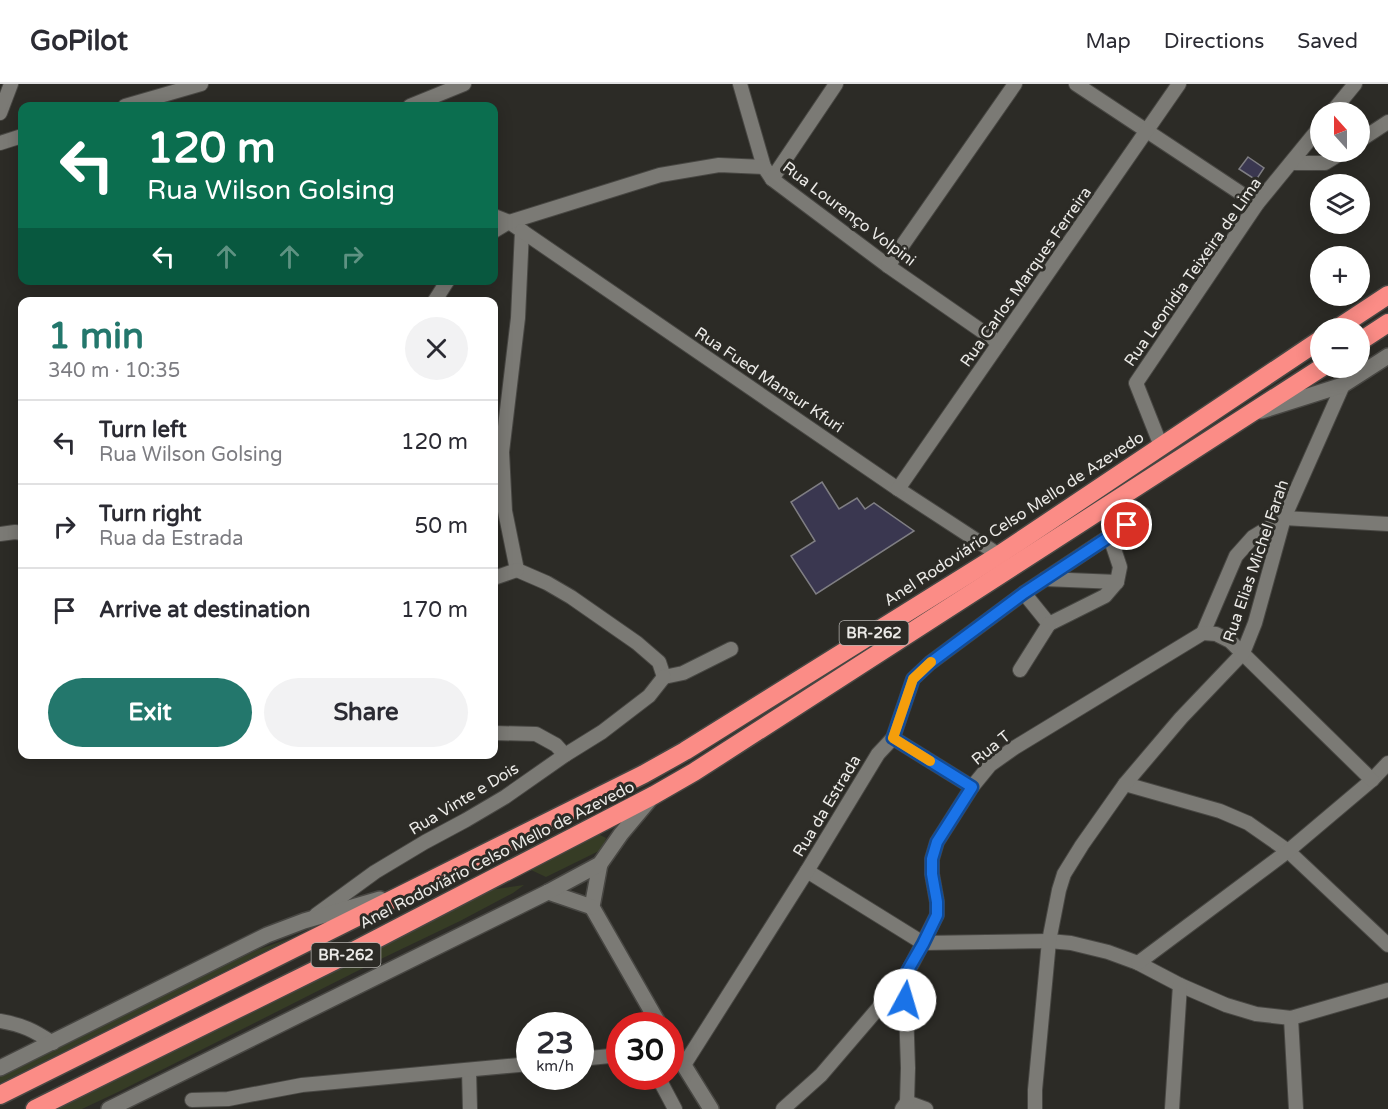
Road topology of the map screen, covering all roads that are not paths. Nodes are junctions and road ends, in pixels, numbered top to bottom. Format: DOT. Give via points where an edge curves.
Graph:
graph roads {
  1 [pos="11,84"];
  2 [pos="201,84"];
  3 [pos="436,84"];
  4 [pos="740,84"];
  5 [pos="836,84"];
  6 [pos="1015,84"];
  7 [pos="1076,84"];
  8 [pos="1179,84"];
  9 [pos="1355,84"];
  10 [pos="458,86"];
  11 [pos="138,102"];
  12 [pos="420,102"];
  13 [pos="1340,102"];
  14 [pos="0,113"];
  15 [pos="1388,122"];
  16 [pos="1148,130"];
  17 [pos="1370,134"];
  18 [pos="18,137"];
  19 [pos="1310,139"];
  20 [pos="0,143"];
  21 [pos="1327,162"];
  22 [pos="1291,163"];
  23 [pos="769,173"];
  24 [pos="1257,204"];
  25 [pos="498,218"];
  26 [pos="509,222"];
  27 [pos="498,229"];
  28 [pos="522,231"];
  29 [pos="888,266"];
  30 [pos="1388,295"];
  31 [pos="1353,318"];
  32 [pos="1388,323"];
  33 [pos="1370,335"];
  34 [pos="999,344"];
  35 [pos="1310,347"];
  36 [pos="1388,356"];
  37 [pos="1310,375"];
  38 [pos="1343,386"];
  39 [pos="1249,415"];
  40 [pos="1161,446"];
  41 [pos="898,489"];
  42 [pos="1143,514"];
  43 [pos="1284,518"];
  44 [pos="1388,524"];
  45 [pos="18,532"];
  46 [pos="0,534"];
  47 [pos="1110,537"];
  48 [pos="999,555"];
  49 [pos="517,570"];
  50 [pos="498,577"];
  51 [pos="1045,579"];
  52 [pos="1117,582"];
  53 [pos="1024,593"];
  54 [pos="1049,624"];
  55 [pos="1203,633"];
  56 [pos="731,649"];
  57 [pos="1243,653"];
  58 [pos="1020,670"];
  59 [pos="664,677"];
  60 [pos="498,733"];
  61 [pos="893,738"];
  62 [pos="565,755"];
  63 [pos="1388,763"];
  64 [pos="1371,780"];
  65 [pos="1125,784"];
  66 [pos="972,787"];
  67 [pos="654,795"];
  68 [pos="1288,851"];
  69 [pos="600,864"];
  70 [pos="807,871"];
  71 [pos="408,891"];
  72 [pos="548,892"];
  73 [pos="592,907"];
  74 [pos="304,921"];
  75 [pos="1049,941"];
  76 [pos="923,944"];
  77 [pos="1388,945"];
  78 [pos="1138,963"];
  79 [pos="904,977"];
  80 [pos="1180,985"];
  81 [pos="1388,990"];
  82 [pos="650,1012"];
  83 [pos="1291,1018"];
  84 [pos="0,1021"];
  85 [pos="53,1043"];
  86 [pos="516,1065"];
  87 [pos="684,1065"];
  88 [pos="0,1068"];
  89 [pos="468,1070"];
  90 [pos="665,1090"];
  91 [pos="0,1095"];
  92 [pos="192,1100"];
  93 [pos="904,1105"];
  94 [pos="35,1109"];
  95 [pos="109,1109"];
  96 [pos="470,1109"];
  97 [pos="675,1109"];
  98 [pos="711,1109"];
  99 [pos="783,1109"];
  100 [pos="926,1109"];
  101 [pos="1035,1109"];
  102 [pos="1172,1109"];
  103 [pos="1296,1109"];
  1 -- 14 [label="street"];
  2 -- 11 [label="street"];
  3 -- 10 [label="street"];
  4 -- 23 [label="street"];
  5 -- 23 [label="street"];
  6 -- 29 [label="street"];
  7 -- 16 [label="street"];
  8 -- 16 [label="street, Rua Carlos Marques Ferreira"];
  9 -- 13 [label="street"];
  10 -- 12 [label="street"];
  15 -- 17 [label="street"];
  16 -- 24 [label="street"];
  16 -- 34 [label="street, Rua Carlos Marques Ferreira"];
  18 -- 20 [label="street"];
  19 -- 22 [label="street, Rua Leonídia Teixeira de Lima"];
  21 -- 22 [label="street"];
  22 -- 24 [label="street, Rua Leonídia Teixeira de Lima"];
  23 -- 26 [label="street, Rua Lourenço Volpini" via="719,165 660,175"];
  23 -- 29 [label="street, Rua Lourenço Volpini"];
  24 -- 40 [label="street, Rua Leonídia Teixeira de Lima" via="1136,383"];
  25 -- 26 [label="street, Rua Fued Mansur Kfuri"];
  26 -- 27 [label="street, Rua Lourenço Volpini"];
  26 -- 28 [label="street, Rua Fued Mansur Kfuri"];
  28 -- 41 [label="street, Rua Fued Mansur Kfuri"];
  28 -- 49 [label="street" via="518,318 501,452 505,511"];
  29 -- 34 [label="street, Rua Lourenço Volpini"];
  30 -- 31 [label="highway"];
  32 -- 33 [label="highway"];
  34 -- 41 [label="street, Rua Carlos Marques Ferreira"];
  35 -- 40 [label="highway, Anel Rodoviário Celso Mello de Azevedo / BR-262"];
  36 -- 38 [label="main road"];
  37 -- 39 [label="highway, Anel Rodoviário Celso Mello de Azevedo / BR-262"];
  38 -- 39 [label="main road"];
  38 -- 43 [label="street, Rua Elias Michel Farah"];
  39 -- 67 [label="highway, Anel Rodoviário Celso Mello de Azevedo / BR-262"];
  40 -- 48 [label="highway, Anel Rodoviário Celso Mello de Azevedo / BR-262"];
  41 -- 48 [label="street, Rua Fued Mansur Kfuri"];
  42 -- 47 [label="street, Rua da Estrada"];
  43 -- 44 [label="street"];
  43 -- 55 [label="street" via="1253,537 1236,556"];
  43 -- 57 [label="street, Rua Elias Michel Farah" via="1256,623"];
  45 -- 46 [label="street"];
  47 -- 51 [label="street, Rua da Estrada"];
  47 -- 52 [label="street" via="1120,567"];
  48 -- 71 [label="highway, Anel Rodoviário Celso Mello de Azevedo / BR-262" via="685,752"];
  49 -- 50 [label="street"];
  49 -- 59 [label="street" via="571,597 637,643 659,662"];
  51 -- 52 [label="street"];
  51 -- 53 [label="street, Rua da Estrada"];
  52 -- 54 [label="street" via="1105,596"];
  53 -- 54 [label="street"];
  53 -- 61 [label="street, Rua da Estrada" via="913,679"];
  54 -- 58 [label="street"];
  55 -- 57 [label="street" via="1216,633"];
  55 -- 66 [label="street, Rua T" via="1014,748 990,765"];
  56 -- 59 [label="street" via="683,673"];
  57 -- 64 [label="street"];
  57 -- 65 [label="street, Rua Elias Michel Farah"];
  59 -- 62 [label="street, Rua Vinte e Dois" via="649,696"];
  60 -- 62 [label="street" via="536,734"];
  61 -- 66 [label="street"];
  61 -- 70 [label="street, Rua da Estrada" via="878,754"];
  62 -- 74 [label="street, Rua Vinte e Dois" via="506,797 375,872 321,913"];
  63 -- 64 [label="street"];
  64 -- 68 [label="street"];
  65 -- 68 [label="street" via="1220,811 1248,823"];
  65 -- 75 [label="street, Rua Elias Michel Farah" via="1064,874"];
  66 -- 76 [label="street, Rua T" via="937,842 932,874 937,915"];
  67 -- 69 [label="main road, Anel Rodoviário Celso Mello de Azevedo"];
  67 -- 94 [label="highway, Anel Rodoviário Celso Mello de Azevedo / BR-262" via="338,959"];
  68 -- 77 [label="street"];
  68 -- 78 [label="street"];
  69 -- 72 [label="main road, Anel Rodoviário Celso Mello de Azevedo"];
  69 -- 73 [label="main road"];
  70 -- 76 [label="street"];
  70 -- 87 [label="street, Rua da Estrada"];
  71 -- 74 [label="main road, Anel Rodoviário Celso Mello de Azevedo"];
  71 -- 91 [label="highway, Anel Rodoviário Celso Mello de Azevedo / BR-262"];
  72 -- 73 [label="main road"];
  72 -- 95 [label="main road, Anel Rodoviário Celso Mello de Azevedo"];
  73 -- 82 [label="main road"];
  74 -- 85 [label="main road, Anel Rodoviário Celso Mello de Azevedo" via="267,935"];
  75 -- 76 [label="street"];
  75 -- 78 [label="street" via="1071,943"];
  75 -- 101 [label="street, Rua Elias Michel Farah"];
  76 -- 79 [label="street, Rua T"];
  78 -- 80 [label="street"];
  79 -- 93 [label="street" via="908,1068"];
  79 -- 99 [label="street, Rua T" via="821,1075"];
  80 -- 83 [label="street" via="1256,1014"];
  80 -- 102 [label="street"];
  81 -- 83 [label="street"];
  83 -- 103 [label="street"];
  84 -- 85 [label="street" via="34,1030"];
  85 -- 88 [label="main road, Anel Rodoviário Celso Mello de Azevedo"];
  86 -- 89 [label="street"];
  87 -- 98 [label="main road"];
  89 -- 92 [label="street" via="302,1085 228,1099"];
  89 -- 96 [label="street"];
  90 -- 97 [label="street"];
  93 -- 100 [label="street"];
}
